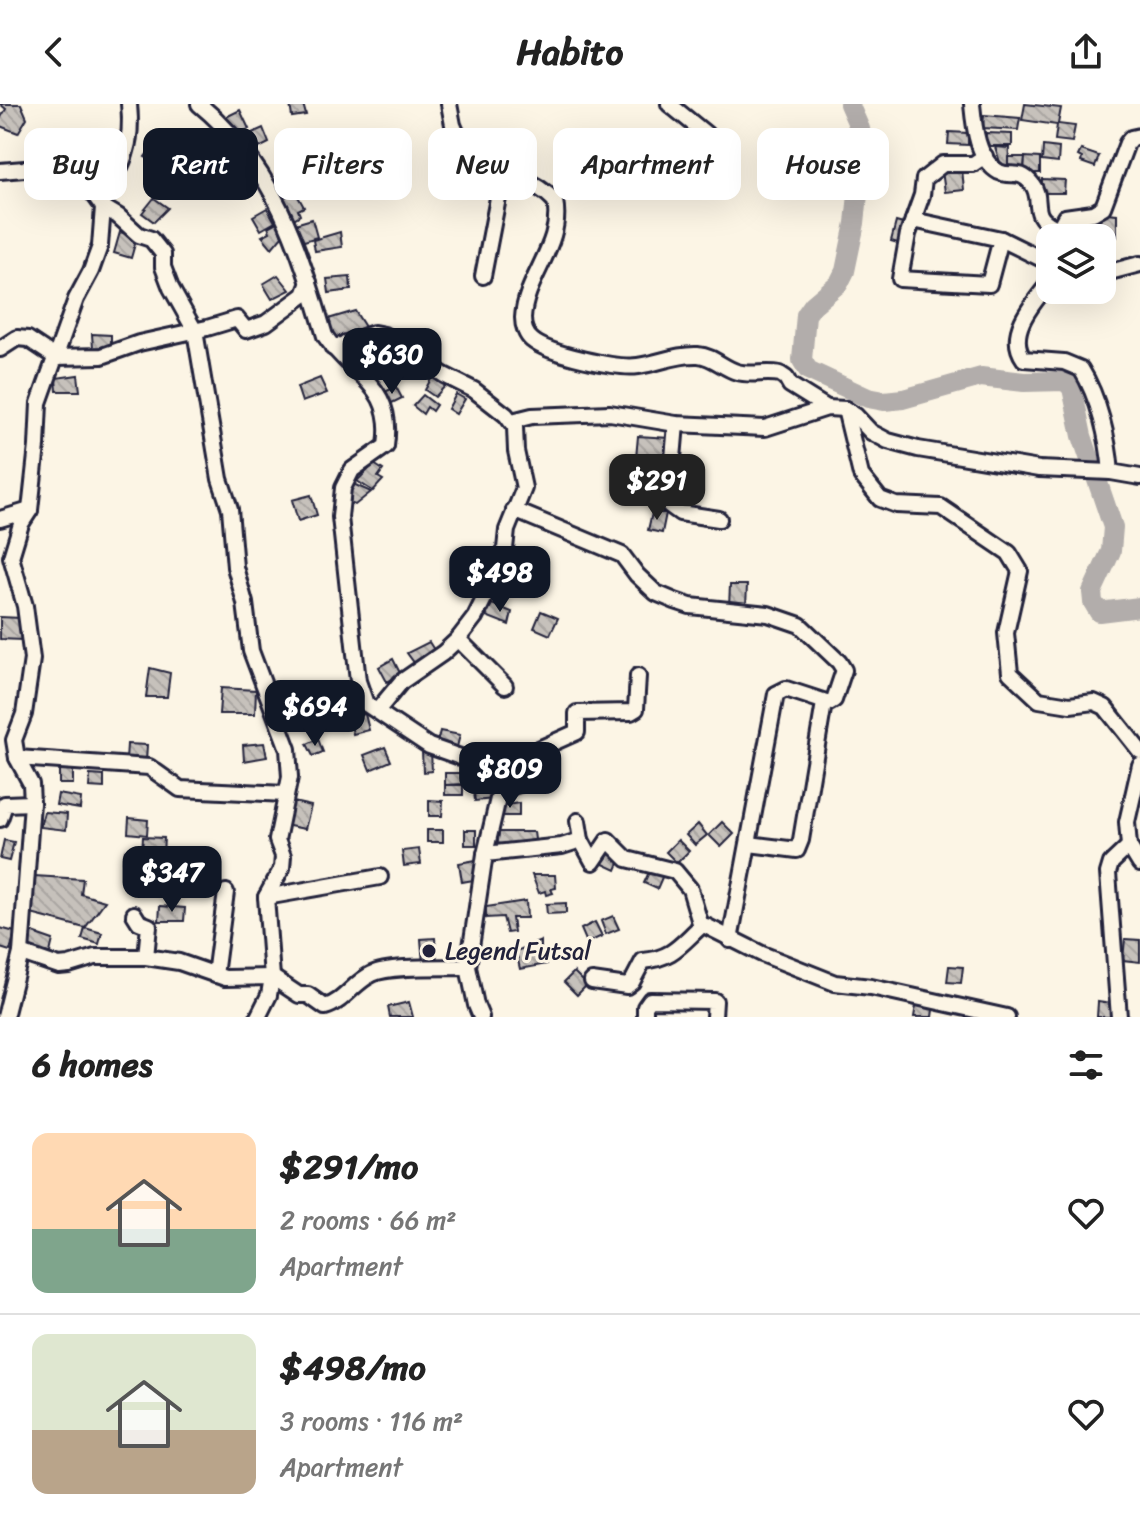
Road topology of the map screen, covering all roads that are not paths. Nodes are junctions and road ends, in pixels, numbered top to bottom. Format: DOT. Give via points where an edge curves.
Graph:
graph roads {
  1 [pos="129,104"];
  2 [pos="199,104"];
  3 [pos="449,104"];
  4 [pos="669,104"];
  5 [pos="972,104"];
  6 [pos="454,128"];
  7 [pos="699,128"];
  8 [pos="1140,136"];
  9 [pos="985,156"];
  10 [pos="0,171"];
  11 [pos="537,187"];
  12 [pos="498,200"];
  13 [pos="100,202"];
  14 [pos="913,220"];
  15 [pos="1049,224"];
  16 [pos="1062,224"];
  17 [pos="1001,239"];
  18 [pos="1036,256"];
  19 [pos="1140,264"];
  20 [pos="1116,270"];
  21 [pos="483,276"];
  22 [pos="309,282"];
  23 [pos="1036,302"];
  24 [pos="195,331"];
  25 [pos="333,348"];
  26 [pos="0,349"];
  27 [pos="55,357"];
  28 [pos="827,408"];
  29 [pos="845,409"];
  30 [pos="512,421"];
  31 [pos="676,424"];
  32 [pos="1110,471"];
  33 [pos="1140,477"];
  34 [pos="30,510"];
  35 [pos="514,510"];
  36 [pos="0,519"];
  37 [pos="719,519"];
  38 [pos="458,639"];
  39 [pos="638,676"];
  40 [pos="505,686"];
  41 [pos="824,703"];
  42 [pos="377,711"];
  43 [pos="1140,751"];
  44 [pos="17,758"];
  45 [pos="1140,765"];
  46 [pos="500,790"];
  47 [pos="285,794"];
  48 [pos="32,803"];
  49 [pos="0,819"];
  50 [pos="578,821"];
  51 [pos="581,840"];
  52 [pos="749,844"];
  53 [pos="1135,852"];
  54 [pos="485,854"];
  55 [pos="380,877"];
  56 [pos="226,892"];
  57 [pos="266,897"];
  58 [pos="134,914"];
  59 [pos="701,926"];
  60 [pos="730,940"];
  61 [pos="21,953"];
  62 [pos="146,957"];
  63 [pos="468,967"];
  64 [pos="215,975"];
  65 [pos="272,977"];
  66 [pos="592,981"];
  67 [pos="5,1017"];
  68 [pos="258,1017"];
  69 [pos="481,1017"];
  70 [pos="645,1017"];
  71 [pos="714,1017"];
  72 [pos="1007,1017"];
  73 [pos="1119,1017"];
  1 -- 13 [label="street" via="129,144 120,171"];
  2 -- 22 [label="street" via="235,137 262,173 290,225"];
  3 -- 6 [label="street"];
  4 -- 7 [label="street"];
  5 -- 9 [label="street"];
  8 -- 16 [label="street" via="1127,143 1103,207 1065,217"];
  9 -- 14 [label="street" via="973,164 943,164 924,179"];
  9 -- 15 [label="street" via="999,171 1024,175 1033,184 1038,212"];
  10 -- 13 [label="street" via="62,169 82,178"];
  11 -- 28 [label="street" via="556,205 551,244 523,315 532,341 567,357 624,366 704,356 738,372 780,374"];
  12 -- 21 [label="street"];
  13 -- 24 [label="street" via="163,254 171,288"];
  13 -- 27 [label="street" via="100,246"];
  14 -- 17 [label="street"];
  14 -- 17 [label="street" via="902,281 989,284"];
  17 -- 18 [label="street"];
  19 -- 20 [label="street"];
  22 -- 24 [label="street" via="304,295 266,323 246,330 237,319"];
  22 -- 25 [label="street"];
  23 -- 32 [label="street" via="1019,327 1019,352 1024,359 1081,369 1109,444"];
  24 -- 27 [label="street" via="102,356"];
  24 -- 47 [label="street" via="251,651 288,749"];
  25 -- 30 [label="street" via="374,333 392,338"];
  25 -- 42 [label="street" via="379,395 389,425 386,446 352,470 343,488 340,517 358,681 366,704"];
  26 -- 27 [label="street" via="17,338 28,339"];
  27 -- 34 [label="street" via="39,403"];
  28 -- 29 [label="street"];
  28 -- 31 [label="street" via="765,428"];
  29 -- 32 [label="street" via="871,432 918,449 1039,469"];
  29 -- 43 [label="street" via="861,475 880,499 941,507 1015,562 1020,571 1006,633 1010,673 1039,700 1105,707"];
  30 -- 31 [label="street" via="589,412"];
  30 -- 35 [label="street" via="524,488"];
  31 -- 37 [label="street" via="669,505 680,513"];
  32 -- 33 [label="street"];
  34 -- 36 [label="street"];
  34 -- 44 [label="street" via="11,557 32,659 24,714 14,740"];
  35 -- 38 [label="street" via="504,558"];
  35 -- 41 [label="street" via="622,555 656,593 675,601 768,614 800,625 844,670 834,700"];
  38 -- 40 [label="street"];
  38 -- 42 [label="street" via="401,682"];
  39 -- 46 [label="street" via="636,709 577,713 577,732 527,759 533,778"];
  41 -- 52 [label="street" via="797,850"];
  41 -- 52 [label="street" via="786,689 776,694"];
  42 -- 46 [label="street" via="429,746 483,765"];
  44 -- 47 [label="street" via="149,767 180,789"];
  44 -- 48 [label="street" via="31,784"];
  45 -- 53 [label="street" via="1127,822"];
  46 -- 54 [label="street"];
  47 -- 57 [label="street" via="277,840 282,868"];
  48 -- 49 [label="street" via="5,804"];
  48 -- 61 [label="street"];
  50 -- 51 [label="street"];
  51 -- 54 [label="street"];
  51 -- 59 [label="street" via="593,862 608,840 627,859 675,871 690,889"];
  52 -- 60 [label="street"];
  53 -- 73 [label="street" via="1111,863 1108,873"];
  54 -- 63 [label="street"];
  55 -- 57 [label="street"];
  56 -- 64 [label="street"];
  57 -- 65 [label="street"];
  58 -- 62 [label="street" via="149,926"];
  59 -- 60 [label="street"];
  59 -- 66 [label="street" via="673,954 643,961 627,986"];
  60 -- 72 [label="street" via="835,983"];
  61 -- 62 [label="street" via="59,966 95,957"];
  61 -- 67 [label="street"];
  62 -- 64 [label="street"];
  63 -- 65 [label="street" via="372,974 325,1007"];
  63 -- 69 [label="street"];
  64 -- 65 [label="street"];
  65 -- 68 [label="street"];
  70 -- 71 [label="street" via="650,1000 715,1001"];
}
